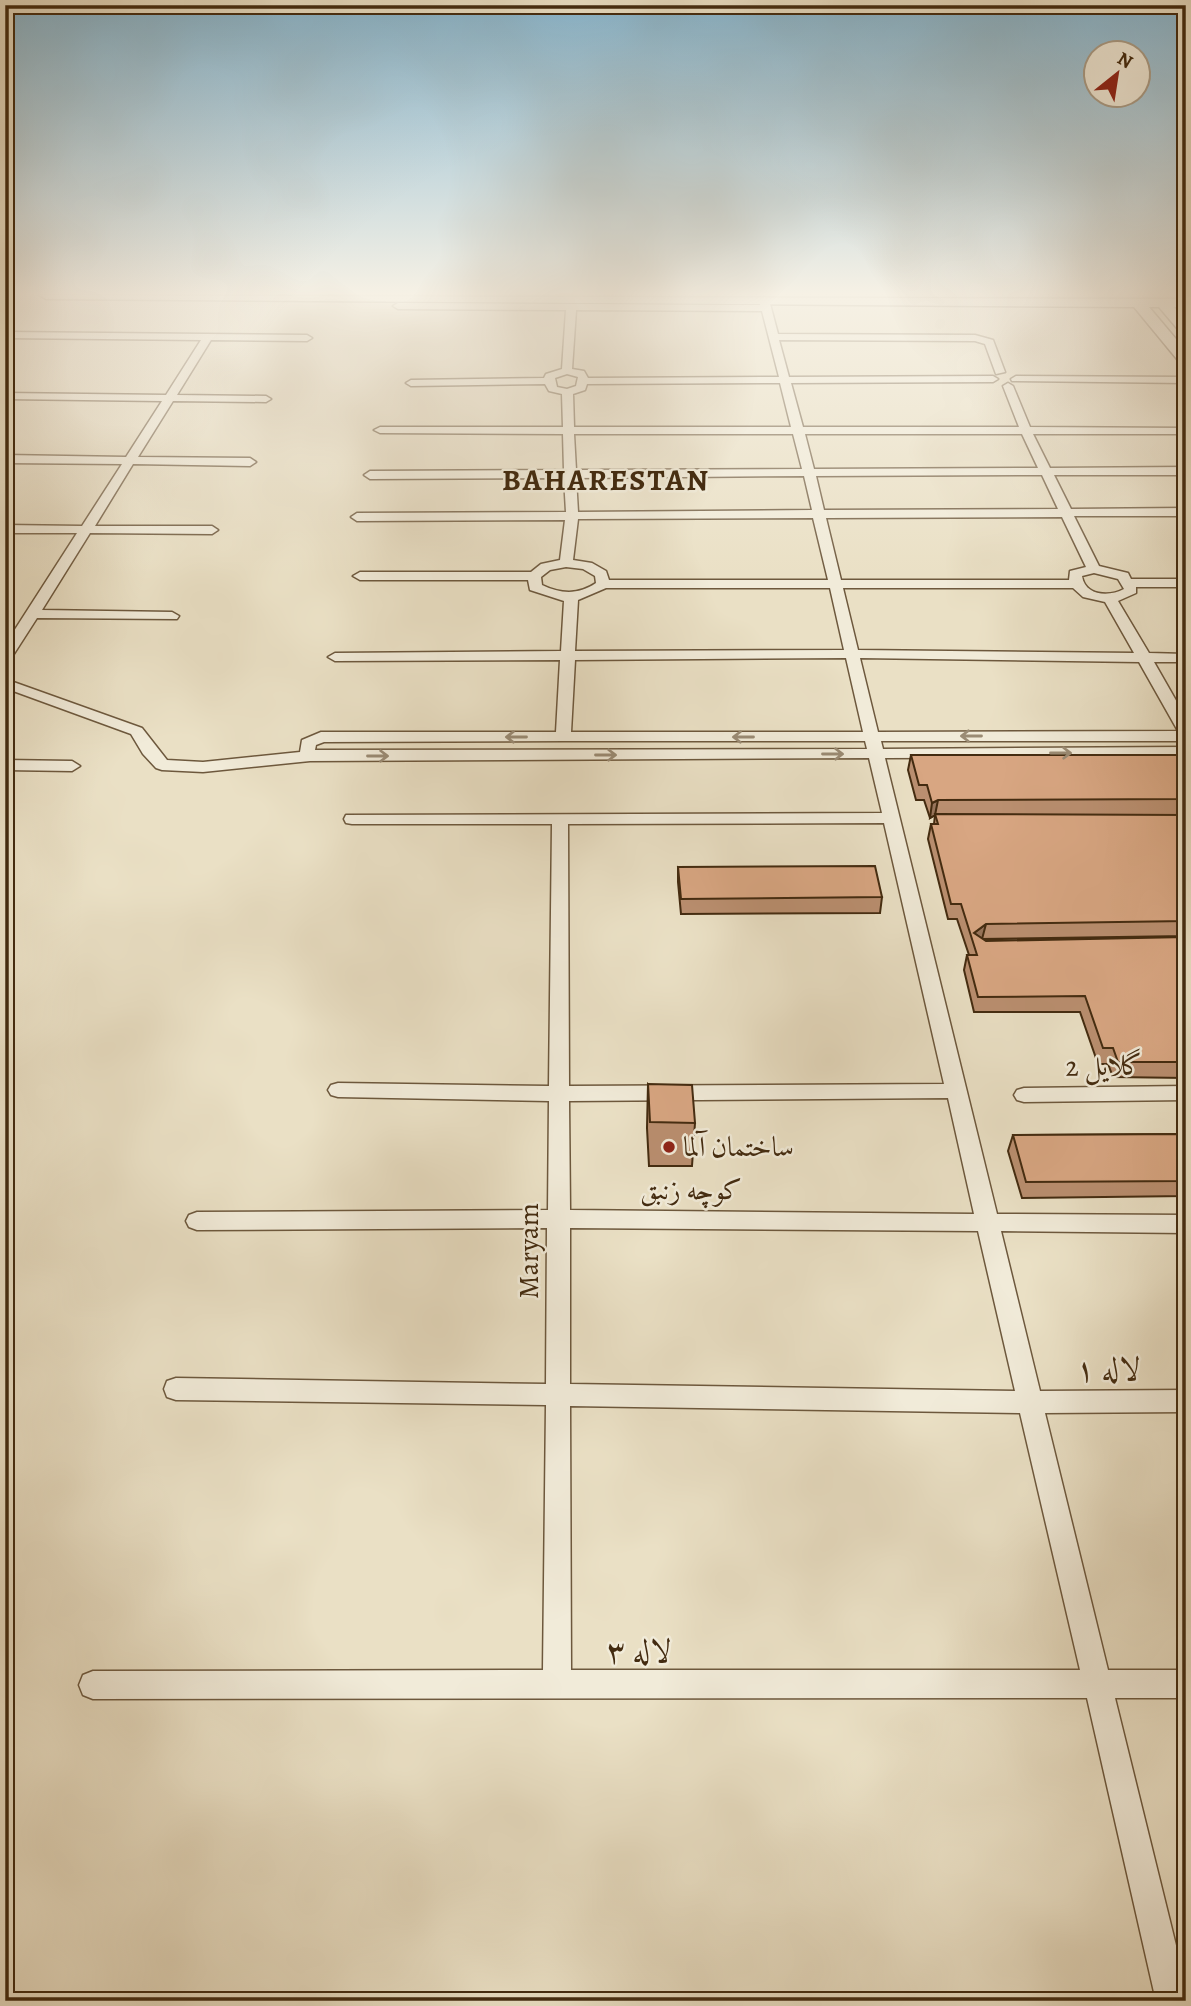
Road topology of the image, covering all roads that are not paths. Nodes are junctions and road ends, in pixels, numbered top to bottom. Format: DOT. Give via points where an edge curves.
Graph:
graph roads {
  1 [pos="175,389"];
  2 [pos="553,389"];
  3 [pos="579,389"];
  4 [pos="787,389"];
  5 [pos="1014,389"];
  6 [pos="567,392"];
  7 [pos="5,396"];
  8 [pos="169,398"];
  9 [pos="266,399"];
  10 [pos="380,430"];
  11 [pos="570,430"];
  12 [pos="798,430"];
  13 [pos="1026,430"];
  14 [pos="1186,431"];
  15 [pos="5,460"];
  16 [pos="130,460"];
  17 [pos="250,462"];
  18 [pos="1048,471"];
  19 [pos="1186,471"];
  20 [pos="809,473"];
  21 [pos="571,474"];
  22 [pos="370,475"];
  23 [pos="1186,512"];
  24 [pos="1067,513"];
  25 [pos="819,514"];
  26 [pos="572,516"];
  27 [pos="357,517"];
  28 [pos="5,529"];
  29 [pos="86,530"];
  30 [pos="212,530"];
  31 [pos="566,564"];
  32 [pos="1094,569"];
  33 [pos="360,576"];
  34 [pos="534,576"];
  35 [pos="1128,583"];
  36 [pos="1186,583"];
  37 [pos="603,584"];
  38 [pos="836,584"];
  39 [pos="1076,584"];
  40 [pos="571,597"];
  41 [pos="1110,598"];
  42 [pos="32,614"];
  43 [pos="172,616"];
  44 [pos="853,654"];
  45 [pos="5,657"];
  46 [pos="335,657"];
  47 [pos="1144,657"];
  48 [pos="568,658"];
  49 [pos="1186,658"];
  50 [pos="5,683"];
  51 [pos="1186,734"];
  52 [pos="563,737"];
  53 [pos="874,745"];
  54 [pos="1186,752"];
  55 [pos="310,756"];
  56 [pos="5,765"];
  57 [pos="72,766"];
  58 [pos="560,818"];
  59 [pos="891,818"];
  60 [pos="352,819"];
  61 [pos="338,1090"];
  62 [pos="957,1091"];
  63 [pos="1186,1093"];
  64 [pos="559,1094"];
  65 [pos="1024,1095"];
  66 [pos="559,1219"];
  67 [pos="197,1221"];
  68 [pos="987,1221"];
  69 [pos="1186,1224"];
  70 [pos="176,1389"];
  71 [pos="558,1394"];
  72 [pos="1186,1401"];
  73 [pos="1031,1402"];
  74 [pos="1098,1684"];
  75 [pos="1186,1684"];
  76 [pos="93,1685"];
  77 [pos="557,1685"];
  78 [pos="1173,2001"];
  1 -- 8 [label="street"];
  2 -- 6 [label="street"];
  3 -- 6 [label="street"];
  4 -- 12 [label="street"];
  5 -- 13 [label="street"];
  6 -- 11 [label="street"];
  7 -- 8 [label="street"];
  8 -- 9 [label="street"];
  8 -- 16 [label="street"];
  10 -- 11 [label="street"];
  11 -- 12 [label="street"];
  11 -- 21 [label="street"];
  12 -- 13 [label="street"];
  12 -- 20 [label="street"];
  13 -- 14 [label="street"];
  13 -- 18 [label="street"];
  15 -- 16 [label="street"];
  16 -- 17 [label="street"];
  16 -- 29 [label="street"];
  18 -- 19 [label="street"];
  18 -- 20 [label="street"];
  18 -- 24 [label="street"];
  20 -- 21 [label="street"];
  20 -- 25 [label="street"];
  21 -- 22 [label="street"];
  21 -- 26 [label="street"];
  23 -- 24 [label="street"];
  24 -- 25 [label="street"];
  24 -- 32 [label="street"];
  25 -- 26 [label="street"];
  25 -- 38 [label="street"];
  26 -- 27 [label="street"];
  26 -- 31 [label="street"];
  28 -- 29 [label="street"];
  29 -- 30 [label="street"];
  29 -- 42 [label="street"];
  31 -- 34 [label="street" via="546,567"];
  31 -- 37 [label="street" via="587,566 601,574"];
  32 -- 35 [label="street" via="1115,572"];
  32 -- 39 [label="street" via="1075,574"];
  33 -- 34 [label="street"];
  34 -- 40 [label="street" via="535,587 549,595"];
  35 -- 36 [label="street"];
  35 -- 41 [label="street" via="1131,590 1127,594"];
  37 -- 38 [label="street"];
  37 -- 40 [label="street" via="592,593"];
  38 -- 39 [label="street"];
  38 -- 44 [label="street"];
  39 -- 41 [label="street" via="1087,593"];
  40 -- 48 [label="street"];
  41 -- 47 [label="street"];
  42 -- 43 [label="street"];
  42 -- 45 [label="street"];
  44 -- 47 [label="street"];
  44 -- 48 [label="street"];
  44 -- 53 [label="street"];
  46 -- 48 [label="street"];
  47 -- 49 [label="street"];
  47 -- 51 [label="street"];
  48 -- 52 [label="street"];
  50 -- 55 [label="street" via="137,731 162,765 203,767"];
  51 -- 53 [label="street, one-way"];
  53 -- 52 [label="street, one-way"];
  52 -- 55 [label="street, one-way" via="321,737 308,743"];
  53 -- 54 [label="street, one-way"];
  55 -- 53 [label="street, one-way"];
  53 -- 59 [label="street"];
  56 -- 57 [label="street"];
  58 -- 59 [label="street"];
  58 -- 60 [label="street"];
  58 -- 64 [label="street, Maryam"];
  59 -- 62 [label="street"];
  61 -- 64 [label="street"];
  62 -- 64 [label="street"];
  62 -- 68 [label="street"];
  63 -- 65 [label="street, گلایل 2"];
  64 -- 66 [label="street, Maryam"];
  66 -- 67 [label="street, کوچه زنبق"];
  66 -- 68 [label="street, کوچه زنبق"];
  66 -- 71 [label="street, Maryam"];
  68 -- 69 [label="street, کوچه زنبق"];
  68 -- 73 [label="street"];
  70 -- 71 [label="street, لاله ۱"];
  71 -- 73 [label="street, لاله ۱"];
  71 -- 77 [label="street, Maryam"];
  72 -- 73 [label="street, لاله ۱"];
  73 -- 74 [label="street"];
  74 -- 75 [label="street, لاله ۳"];
  74 -- 77 [label="street, لاله ۳"];
  74 -- 78 [label="street"];
  76 -- 77 [label="street, لاله ۳"];
}
